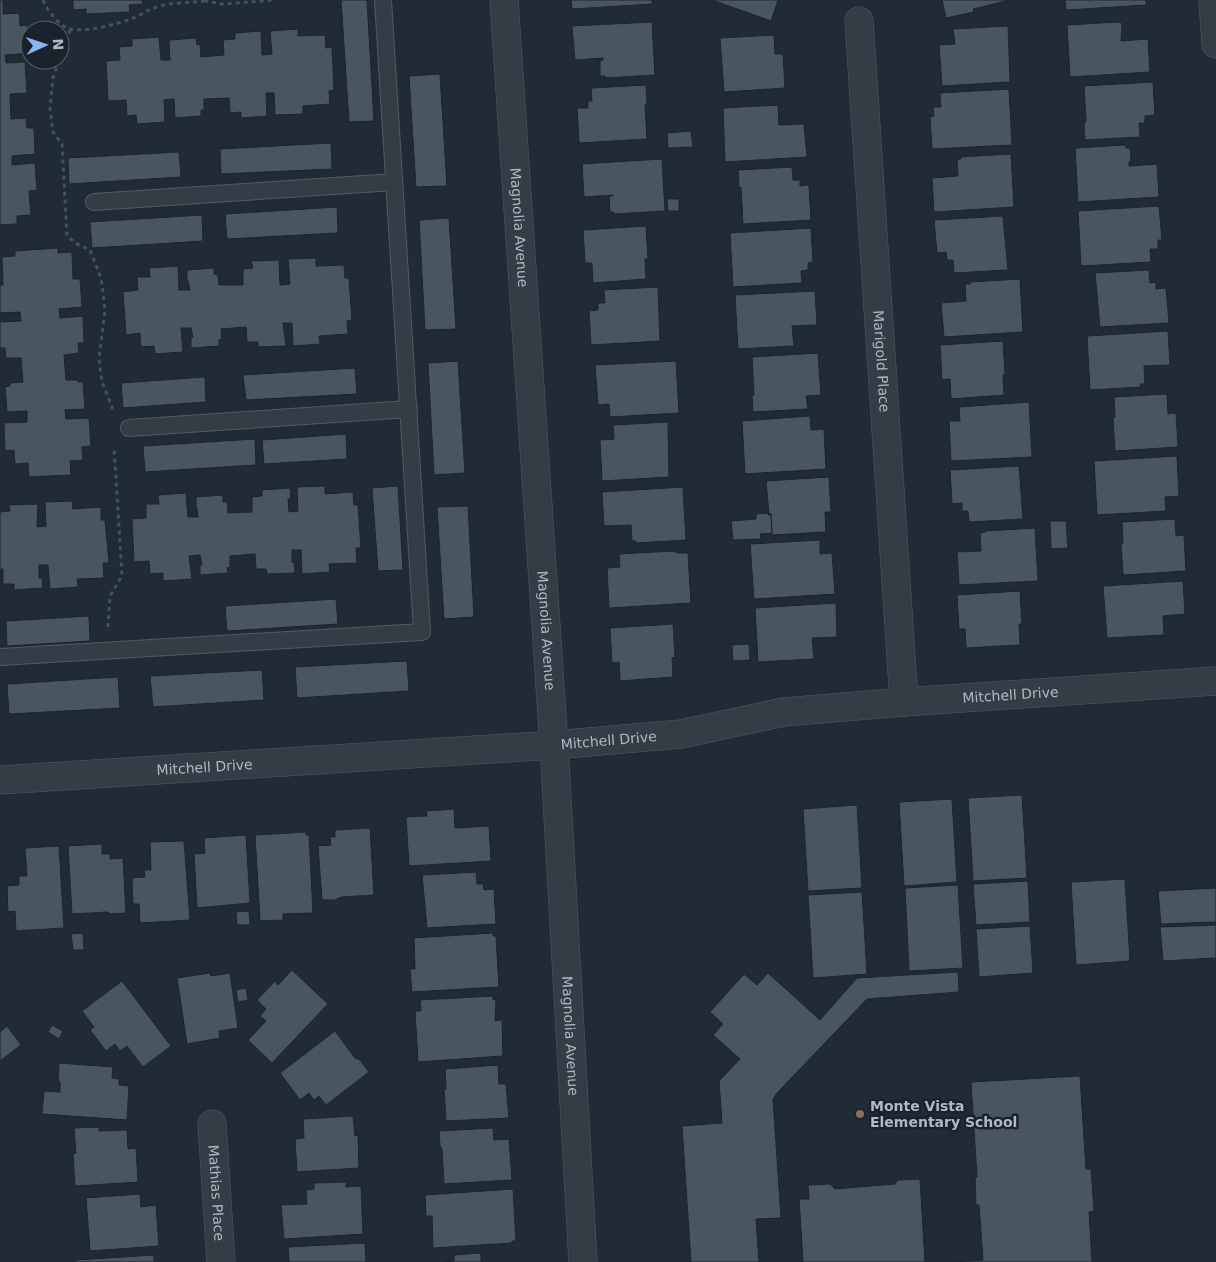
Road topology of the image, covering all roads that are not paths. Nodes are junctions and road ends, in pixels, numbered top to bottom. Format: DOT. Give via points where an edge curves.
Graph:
graph roads {
  1 [pos="383,0"];
  2 [pos="504,0"];
  3 [pos="1213,0"];
  4 [pos="859,21"];
  5 [pos="1216,44"];
  6 [pos="394,182"];
  7 [pos="94,202"];
  8 [pos="409,410"];
  9 [pos="129,428"];
  10 [pos="0,656"];
  11 [pos="1216,681"];
  12 [pos="904,702"];
  13 [pos="554,745"];
  14 [pos="0,780"];
  15 [pos="212,1124"];
  16 [pos="221,1262"];
  17 [pos="583,1262"];
  1 -- 6 [label="lane"];
  2 -- 13 [label="street, Magnolia Avenue"];
  3 -- 5 [label="street"];
  4 -- 12 [label="street, Marigold Place"];
  6 -- 7 [label="lane"];
  6 -- 8 [label="lane"];
  8 -- 9 [label="lane"];
  8 -- 10 [label="lane" via="422,632"];
  11 -- 12 [label="street, Mitchell Drive"];
  12 -- 13 [label="street, Mitchell Drive" via="784,712 681,734"];
  13 -- 14 [label="street, Mitchell Drive"];
  13 -- 17 [label="street, Magnolia Avenue"];
  15 -- 16 [label="street, Mathias Place"];
}
